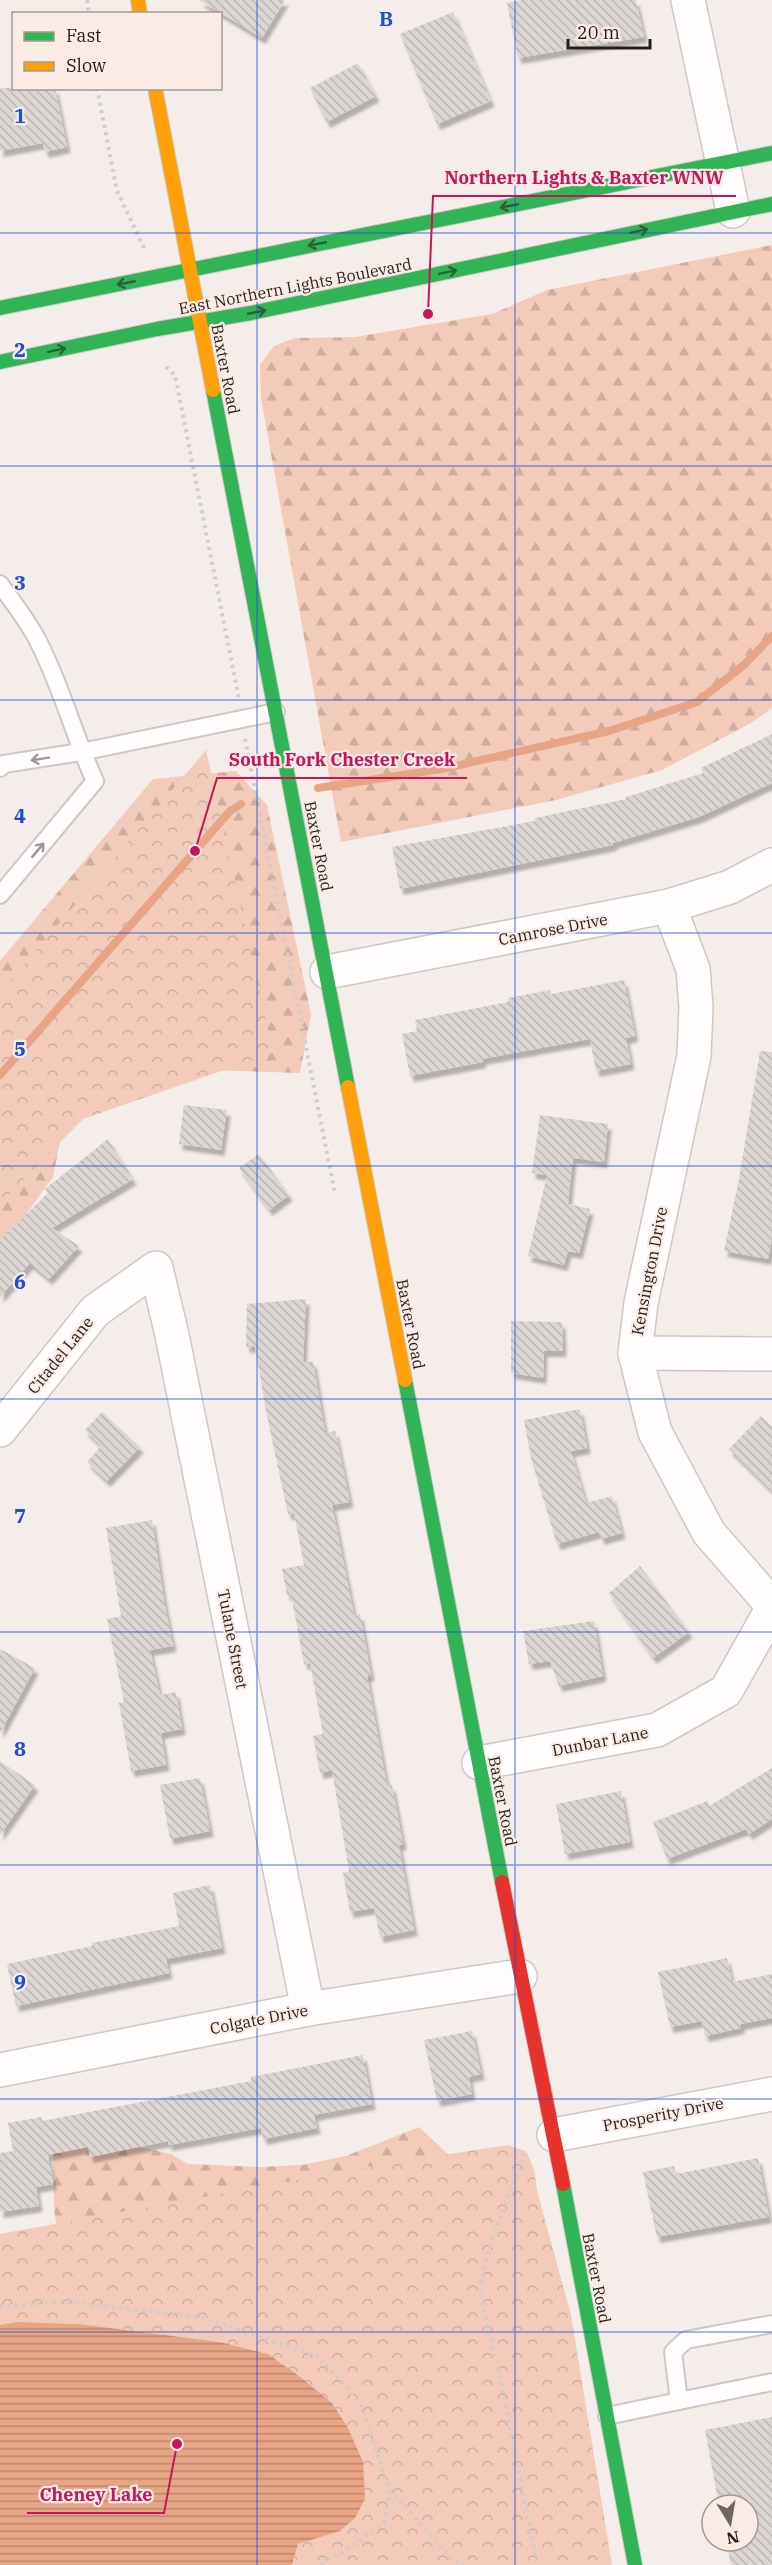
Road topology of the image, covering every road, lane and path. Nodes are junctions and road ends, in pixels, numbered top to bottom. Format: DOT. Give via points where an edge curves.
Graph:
graph roads {
  1 [pos="688,0"];
  2 [pos="97,90"];
  3 [pos="155,90"];
  4 [pos="772,153"];
  5 [pos="721,164"];
  6 [pos="772,204"];
  7 [pos="733,211"];
  8 [pos="142,260"];
  9 [pos="190,270"];
  10 [pos="0,308"];
  11 [pos="200,322"];
  12 [pos="0,362"];
  13 [pos="0,584"];
  14 [pos="276,712"];
  15 [pos="81,752"];
  16 [pos="0,768"];
  17 [pos="772,865"];
  18 [pos="0,895"];
  19 [pos="669,906"];
  20 [pos="327,972"];
  21 [pos="156,1268"];
  22 [pos="635,1353"];
  23 [pos="772,1354"];
  24 [pos="0,1430"];
  25 [pos="772,1607"];
  26 [pos="479,1763"];
  27 [pos="520,1976"];
  28 [pos="308,2009"];
  29 [pos="0,2070"];
  30 [pos="772,2094"];
  31 [pos="540,2143"];
  32 [pos="0,2306"];
  33 [pos="772,2324"];
  34 [pos="772,2382"];
  35 [pos="679,2401"];
  36 [pos="607,2416"];
  37 [pos="388,2487"];
  38 [pos="322,2565"];
  39 [pos="464,2565"];
  40 [pos="537,2565"];
  41 [pos="635,2565"];
  1 -- 5 [label="street"];
  2 -- 8 [label="path" via="117,190 146,249"];
  3 -- 9 [label="street, Baxter Road"];
  4 -- 5 [label="street"];
  5 -- 7 [label="street"];
  5 -- 9 [label="street, one-way"];
  6 -- 7 [label="street, East Northern Lights Boulevard"];
  11 -- 7 [label="street, East Northern Lights Boulevard, one-way"];
  9 -- 10 [label="street, one-way"];
  9 -- 11 [label="street, Baxter Road"];
  12 -- 11 [label="street, East Northern Lights Boulevard, one-way"];
  11 -- 14 [label="street, Baxter Road"];
  13 -- 15 [label="lane" via="38,640 65,700"];
  14 -- 15 [label="lane"];
  14 -- 20 [label="street, Baxter Road"];
  15 -- 16 [label="lane, one-way" via="4,764"];
  18 -- 15 [label="lane, one-way" via="95,781"];
  17 -- 19 [label="street, Camrose Drive" via="730,887"];
  19 -- 20 [label="street, Camrose Drive"];
  19 -- 22 [label="street, Kensington Drive" via="693,969 694,1056 641,1303"];
  20 -- 26 [label="street, Baxter Road"];
  21 -- 24 [label="street, Citadel Lane" via="95,1311"];
  21 -- 28 [label="street, Tulane Street"];
  22 -- 23 [label="street"];
  22 -- 25 [label="street, Kensington Drive" via="655,1432 709,1533"];
  25 -- 26 [label="street, Dunbar Lane" via="726,1691 657,1730"];
  26 -- 27 [label="street, Baxter Road"];
  27 -- 28 [label="street, Colgate Drive"];
  27 -- 31 [label="street, Baxter Road"];
  28 -- 29 [label="street, Colgate Drive"];
  30 -- 31 [label="street, Prosperity Drive"];
  31 -- 36 [label="street, Baxter Road"];
  31 -- 40 [label="path" via="490,2245 479,2291"];
  32 -- 37 [label="path" via="68,2302 201,2317 319,2356 361,2404"];
  33 -- 35 [label="lane" via="686,2340 673,2352"];
  34 -- 35 [label="lane"];
  35 -- 36 [label="lane"];
  36 -- 41 [label="street, Baxter Road"];
  37 -- 38 [label="path" via="384,2522"];
  37 -- 39 [label="path" via="452,2560"];
}
